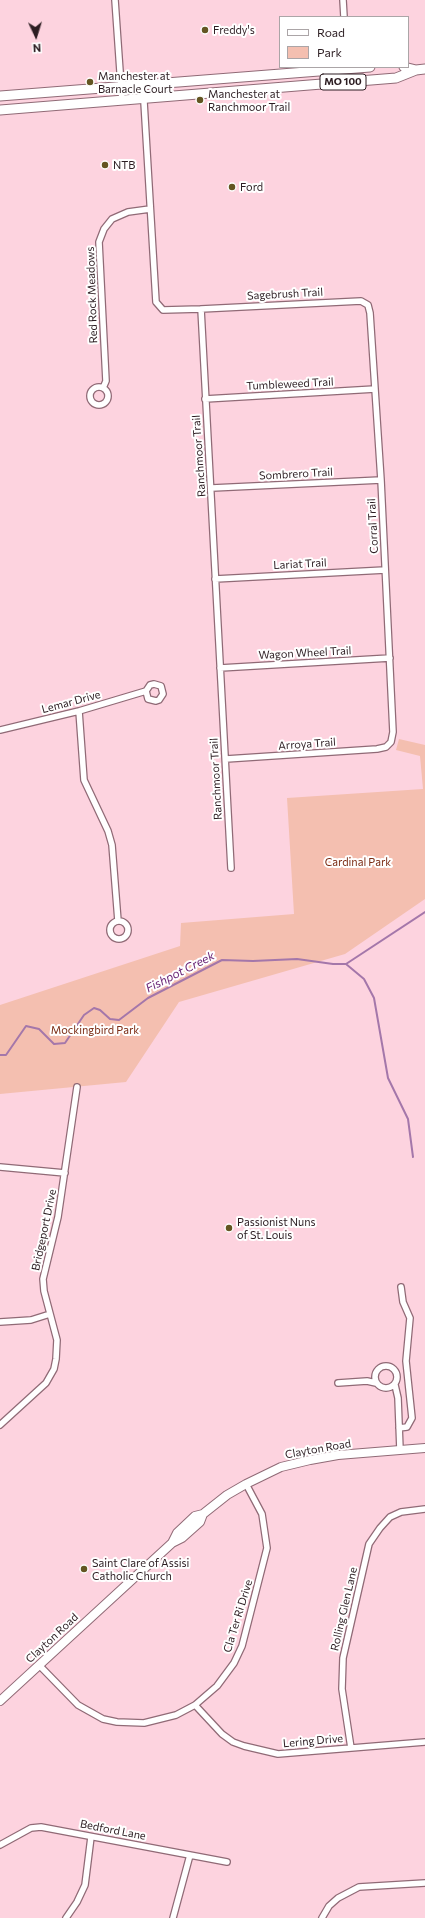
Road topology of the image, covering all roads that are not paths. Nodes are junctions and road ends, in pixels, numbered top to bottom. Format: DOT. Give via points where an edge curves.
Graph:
graph roads {
  1 [pos="115,0"];
  2 [pos="343,0"];
  3 [pos="344,16"];
  4 [pos="347,68"];
  5 [pos="409,68"];
  6 [pos="421,69"];
  7 [pos="143,85"];
  8 [pos="121,87"];
  9 [pos="0,96"];
  10 [pos="144,98"];
  11 [pos="122,100"];
  12 [pos="0,110"];
  13 [pos="150,209"];
  14 [pos="368,305"];
  15 [pos="202,309"];
  16 [pos="103,388"];
  17 [pos="375,389"];
  18 [pos="205,399"];
  19 [pos="381,480"];
  20 [pos="212,488"];
  21 [pos="385,570"];
  22 [pos="216,579"];
  23 [pos="390,658"];
  24 [pos="220,668"];
  25 [pos="146,691"];
  26 [pos="79,711"];
  27 [pos="0,730"];
  28 [pos="389,745"];
  29 [pos="226,759"];
  30 [pos="231,868"];
  31 [pos="118,921"];
  32 [pos="76,1087"];
  33 [pos="0,1166"];
  34 [pos="65,1173"];
  35 [pos="401,1287"];
  36 [pos="50,1314"];
  37 [pos="0,1322"];
  38 [pos="338,1383"];
  39 [pos="376,1383"];
  40 [pos="395,1385"];
  41 [pos="0,1425"];
  42 [pos="399,1428"];
  43 [pos="425,1448"];
  44 [pos="400,1450"];
  45 [pos="246,1484"];
  46 [pos="425,1509"];
  47 [pos="39,1665"];
  48 [pos="0,1701"];
  49 [pos="196,1705"];
  50 [pos="425,1742"];
  51 [pos="351,1748"];
  52 [pos="91,1836"];
  53 [pos="0,1845"];
  54 [pos="190,1855"];
  55 [pos="227,1862"];
  56 [pos="425,1883"];
  57 [pos="66,1918"];
  58 [pos="173,1918"];
  59 [pos="322,1918"];
  1 -- 8 [label="street"];
  2 -- 3 [label="street"];
  4 -- 7 [label="highway, MO 100"];
  5 -- 6 [label="highway, MO 100"];
  6 -- 10 [label="highway, MO 100" via="396,78"];
  7 -- 8 [label="highway, MO 100"];
  7 -- 10 [label="street"];
  8 -- 9 [label="highway, MO 100"];
  8 -- 11 [label="street"];
  10 -- 11 [label="highway, MO 100"];
  10 -- 13 [label="street"];
  11 -- 12 [label="highway, MO 100"];
  13 -- 15 [label="street" via="157,304 163,310"];
  13 -- 16 [label="street, Red Rock Meadows" via="128,212 112,219 104,229 99,242 106,381"];
  14 -- 15 [label="street, Sagebrush Trail" via="361,301"];
  14 -- 17 [label="street, Corral Trail"];
  15 -- 18 [label="street, Ranchmoor Trail"];
  17 -- 18 [label="street, Tumbleweed Trail"];
  17 -- 19 [label="street, Corral Trail"];
  18 -- 20 [label="street, Ranchmoor Trail"];
  19 -- 20 [label="street, Sombrero Trail"];
  19 -- 21 [label="street, Corral Trail"];
  20 -- 22 [label="street, Ranchmoor Trail"];
  21 -- 22 [label="street, Lariat Trail"];
  21 -- 23 [label="street, Corral Trail"];
  22 -- 24 [label="street, Ranchmoor Trail"];
  23 -- 24 [label="street, Wagon Wheel Trail"];
  23 -- 28 [label="street, Corral Trail" via="393,732"];
  24 -- 29 [label="street, Ranchmoor Trail"];
  25 -- 26 [label="street, Lemar Drive"];
  26 -- 27 [label="street, Lemar Drive"];
  26 -- 31 [label="street" via="84,780 112,845"];
  28 -- 29 [label="street, Arroya Trail" via="377,750"];
  29 -- 30 [label="street, Ranchmoor Trail"];
  32 -- 34 [label="street, Bridgeport Drive"];
  33 -- 34 [label="street"];
  34 -- 36 [label="street, Bridgeport Drive" via="44,1279 44,1291"];
  35 -- 42 [label="street" via="403,1302 410,1318 406,1361 412,1418 407,1427"];
  36 -- 37 [label="street" via="31,1320"];
  36 -- 41 [label="street, Bridgeport Drive" via="58,1350 54,1369 46,1383"];
  38 -- 39 [label="street"];
  39 -- 40 [label="street" via="385,1388"];
  39 -- 40 [label="street" via="376,1372 381,1367 388,1366 394,1369 397,1375"];
  40 -- 42 [label="street"];
  42 -- 44 [label="street"];
  43 -- 44 [label="main road, Clayton Road"];
  44 -- 45 [label="main road, Clayton Road" via="310,1460 281,1467"];
  45 -- 47 [label="main road, Clayton Road" via="203,1514 195,1516 176,1533 172,1543"];
  45 -- 49 [label="street, Cla Ter Ri Drive" via="262,1514 266,1548 264,1563 242,1646 234,1663 217,1686"];
  46 -- 51 [label="street, Rolling Glen Lane" via="402,1512 390,1517 369,1544 343,1658 342,1689"];
  47 -- 48 [label="main road, Clayton Road"];
  47 -- 49 [label="street, Cla Ter Ri Drive" via="78,1705 103,1720 130,1724 144,1723 176,1715"];
  49 -- 51 [label="street, Lering Drive" via="222,1734 233,1742 251,1748 285,1755"];
  50 -- 51 [label="street, Lering Drive"];
  52 -- 53 [label="street, Bedford Lane" via="41,1827 31,1828"];
  52 -- 54 [label="street, Bedford Lane"];
  52 -- 57 [label="street" via="85,1885"];
  54 -- 55 [label="street, Bedford Lane"];
  54 -- 58 [label="street"];
  56 -- 59 [label="street" via="359,1887 338,1898 329,1906"];
}
